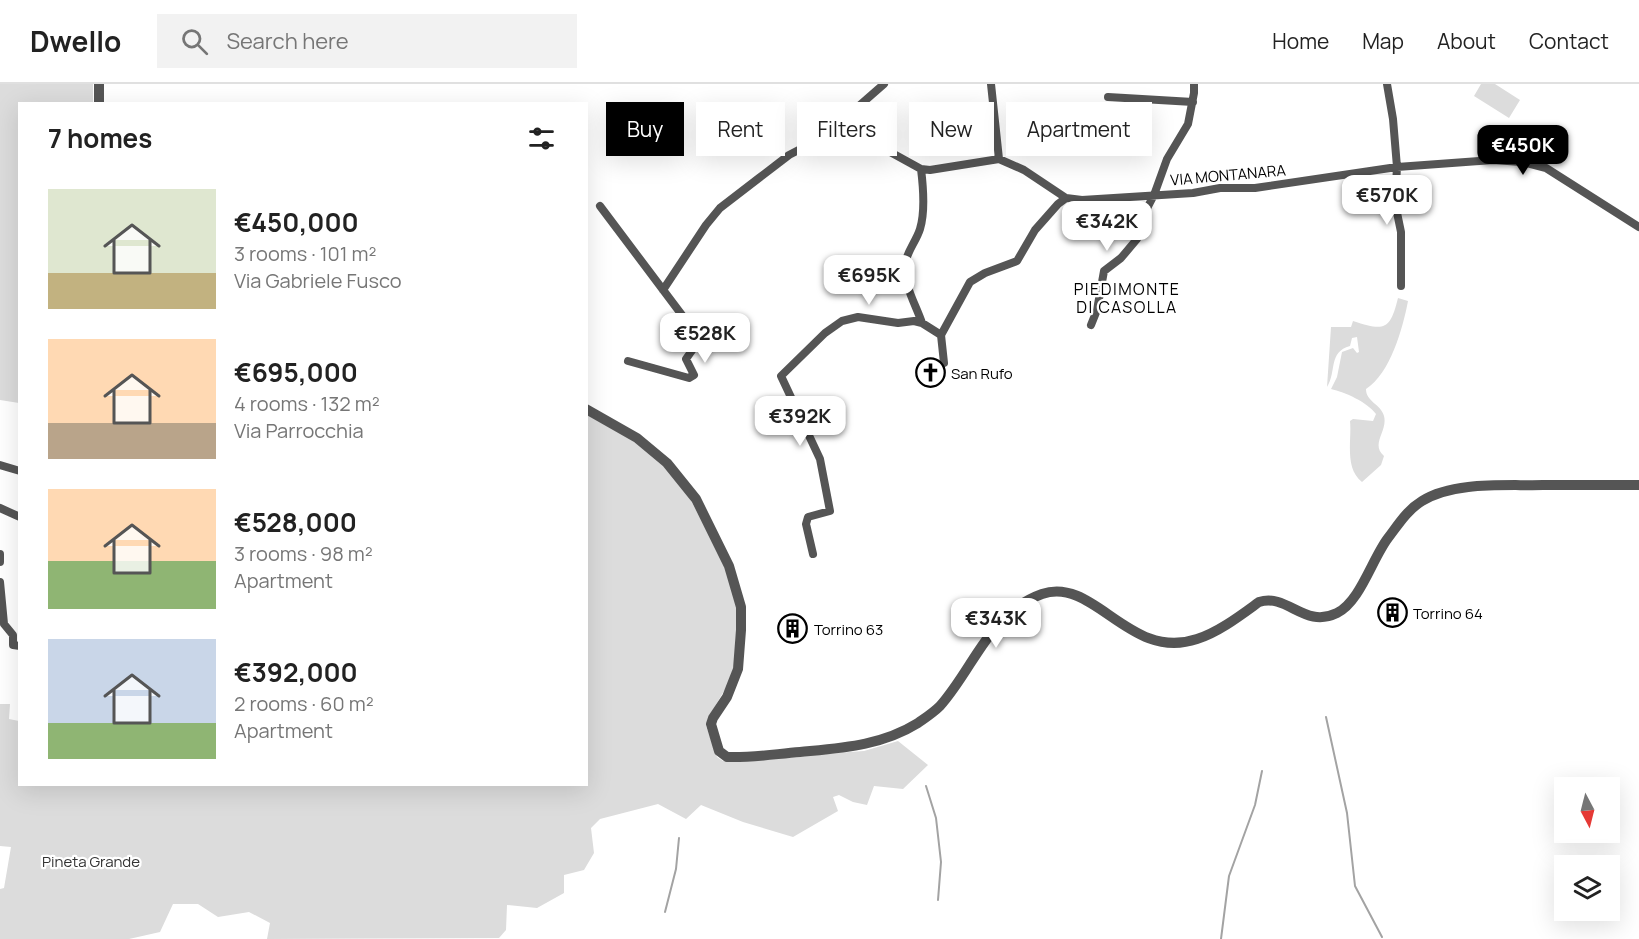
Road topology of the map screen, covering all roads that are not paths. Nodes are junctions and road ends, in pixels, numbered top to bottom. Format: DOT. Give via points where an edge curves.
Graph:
graph roads {
  1 [pos="99,84"];
  2 [pos="884,84"];
  3 [pos="991,84"];
  4 [pos="1194,84"];
  5 [pos="1387,84"];
  6 [pos="1108,97"];
  7 [pos="99,102"];
  8 [pos="863,102"];
  9 [pos="1193,102"];
  10 [pos="797,151"];
  11 [pos="897,155"];
  12 [pos="999,159"];
  13 [pos="1396,167"];
  14 [pos="921,169"];
  15 [pos="1154,195"];
  16 [pos="1066,198"];
  17 [pos="600,206"];
  18 [pos="1639,227"];
  19 [pos="1401,286"];
  20 [pos="663,290"];
  21 [pos="922,323"];
  22 [pos="1091,325"];
  23 [pos="942,335"];
  24 [pos="628,361"];
  25 [pos="944,363"];
  26 [pos="588,410"];
  27 [pos="0,465"];
  28 [pos="18,470"];
  29 [pos="1639,485"];
  30 [pos="0,508"];
  31 [pos="18,516"];
  32 [pos="0,554"];
  33 [pos="813,554"];
  34 [pos="0,562"];
  35 [pos="0,582"];
  36 [pos="16,646"];
  1 -- 7 [label="street"];
  2 -- 8 [label="street"];
  3 -- 12 [label="street"];
  4 -- 9 [label="street"];
  5 -- 13 [label="street"];
  6 -- 9 [label="street"];
  9 -- 15 [label="street" via="1188,124 1167,159"];
  10 -- 20 [label="street" via="720,208"];
  11 -- 14 [label="street"];
  12 -- 14 [label="street"];
  12 -- 16 [label="street" via="1024,170"];
  13 -- 15 [label="street, VIA MONTANARA" via="1255,188"];
  13 -- 18 [label="street, VIA MONTANARA" via="1484,160 1522,162 1546,168"];
  13 -- 19 [label="street"];
  14 -- 21 [label="street" via="921,226 904,268"];
  15 -- 16 [label="street, VIA MONTANARA"];
  15 -- 22 [label="street" via="1137,239 1104,271"];
  16 -- 23 [label="street" via="1035,230 1017,261 970,282"];
  17 -- 20 [label="street"];
  20 -- 24 [label="street" via="699,335 699,342 686,360 694,375 685,378"];
  21 -- 23 [label="street"];
  21 -- 33 [label="street" via="858,317 842,321 781,376 820,459 830,512 808,517"];
  23 -- 25 [label="street"];
  26 -- 29 [label="street" via="637,438 667,463 696,499 729,566 741,607 738,669 711,724 719,751 727,757 857,746 900,733 940,706 997,625 1044,594 1057,591 1078,595 1138,635 1171,643 1198,639 1266,600 1281,602 1309,617 1326,617 1341,611 1352,599 1404,517 1421,502 1444,491 1491,486"];
  27 -- 28 [label="street"];
  30 -- 31 [label="street"];
  32 -- 34 [label="street"];
  35 -- 36 [label="street" via="4,624"];
}
